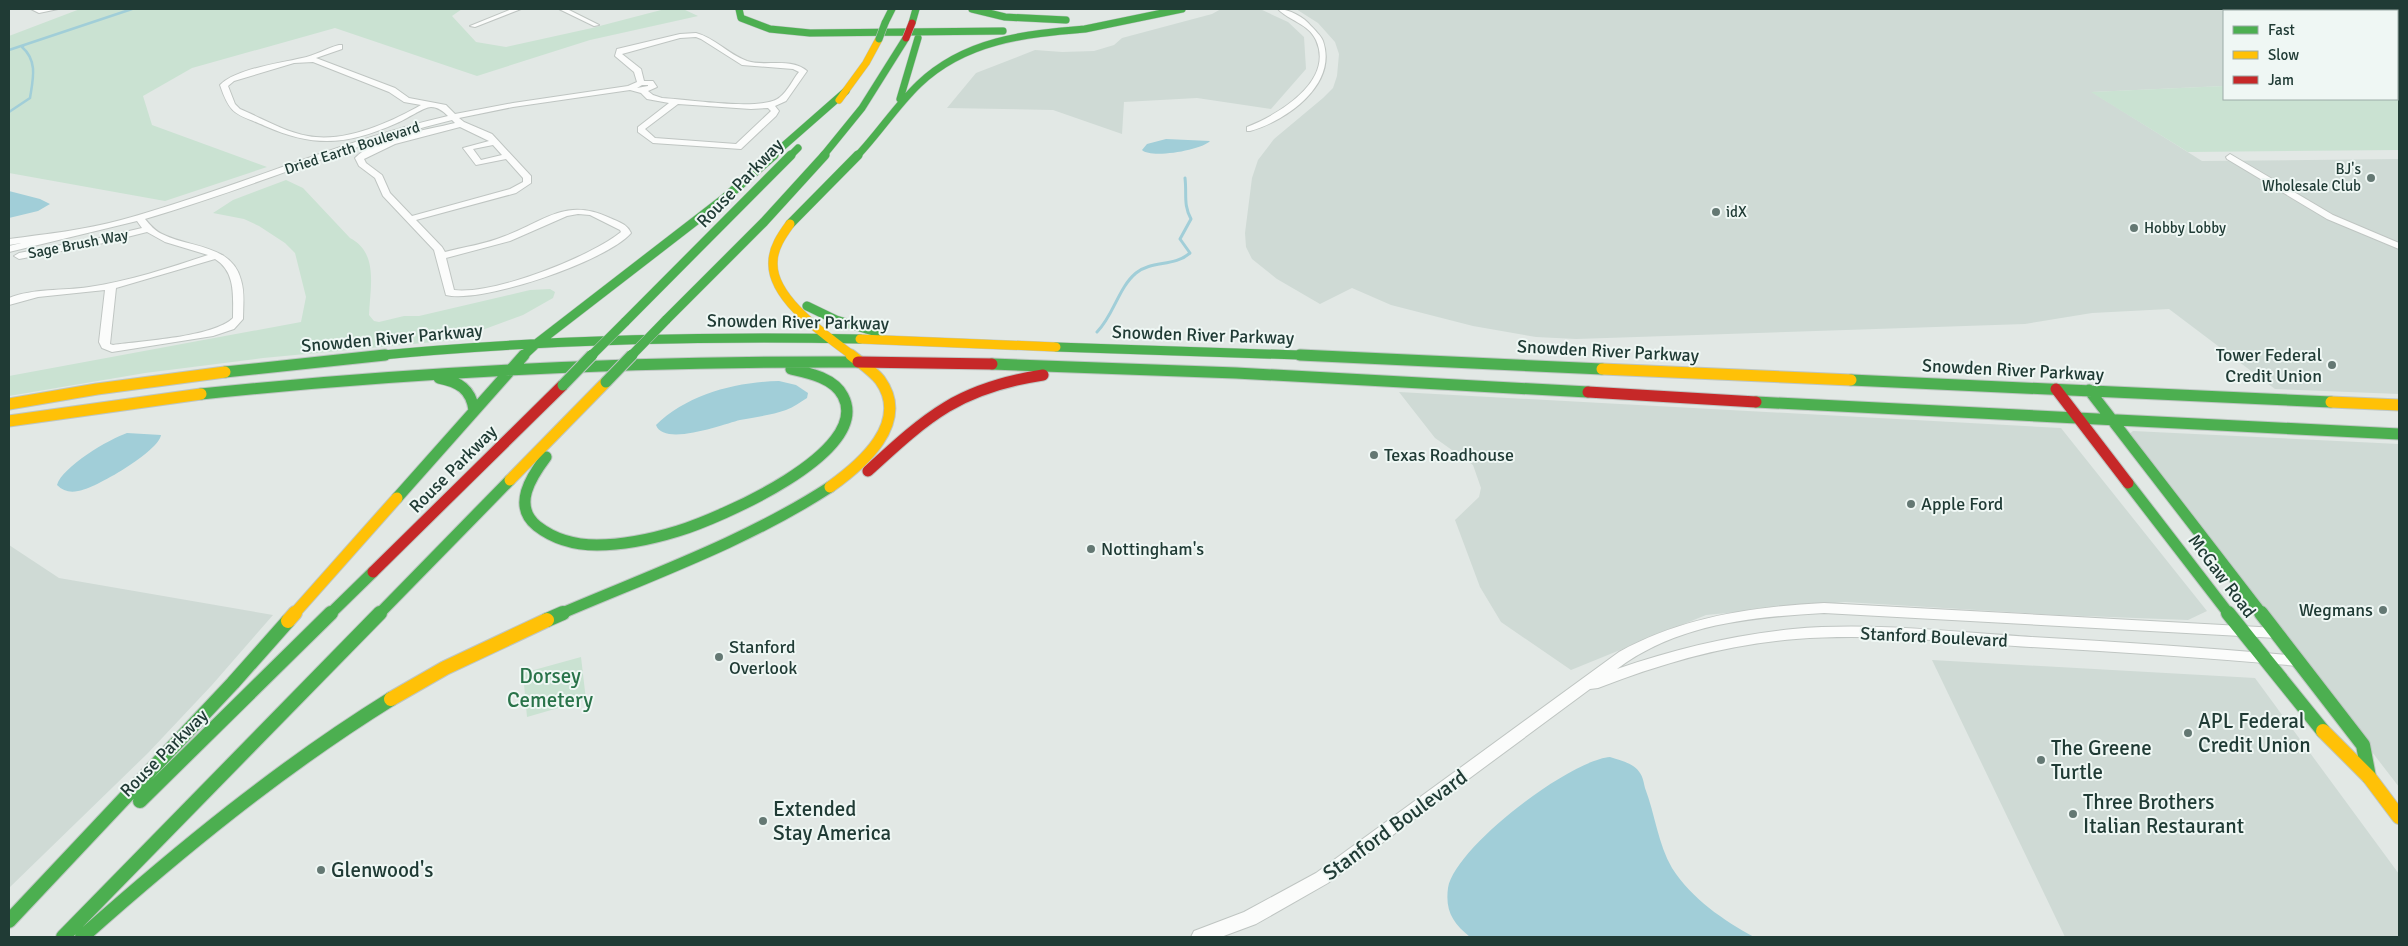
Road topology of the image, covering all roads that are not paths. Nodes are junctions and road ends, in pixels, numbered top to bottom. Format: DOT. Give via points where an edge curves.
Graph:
graph roads {
  1 [pos="9,9"];
  2 [pos="16,9"];
  3 [pos="34,9"];
  4 [pos="55,9"];
  5 [pos="518,9"];
  6 [pos="562,9"];
  7 [pos="739,9"];
  8 [pos="752,9"];
  9 [pos="884,9"];
  10 [pos="892,9"];
  11 [pos="916,9"];
  12 [pos="920,9"];
  13 [pos="972,9"];
  14 [pos="1143,9"];
  15 [pos="1182,9"];
  16 [pos="1281,9"];
  17 [pos="1092,19"];
  18 [pos="885,23"];
  19 [pos="917,23"];
  20 [pos="596,25"];
  21 [pos="473,26"];
  22 [pos="1085,29"];
  23 [pos="339,47"];
  24 [pos="307,59"];
  25 [pos="642,86"];
  26 [pos="846,91"];
  27 [pos="675,102"];
  28 [pos="429,104"];
  29 [pos="770,105"];
  30 [pos="454,116"];
  31 [pos="888,121"];
  32 [pos="461,124"];
  33 [pos="1250,130"];
  34 [pos="495,142"];
  35 [pos="508,156"];
  36 [pos="2230,157"];
  37 [pos="140,219"];
  38 [pos="410,219"];
  39 [pos="148,229"];
  40 [pos="81,232"];
  41 [pos="9,242"];
  42 [pos="2399,246"];
  43 [pos="9,249"];
  44 [pos="215,256"];
  45 [pos="442,256"];
  46 [pos="9,258"];
  47 [pos="111,286"];
  48 [pos="780,286"];
  49 [pos="9,302"];
  50 [pos="802,312"];
  51 [pos="796,338"];
  52 [pos="835,340"];
  53 [pos="536,344"];
  54 [pos="490,347"];
  55 [pos="1209,351"];
  56 [pos="860,361"];
  57 [pos="691,362"];
  58 [pos="511,368"];
  59 [pos="1198,371"];
  60 [pos="412,374"];
  61 [pos="606,382"];
  62 [pos="295,384"];
  63 [pos="2056,389"];
  64 [pos="2090,390"];
  65 [pos="9,404"];
  66 [pos="2399,405"];
  67 [pos="474,410"];
  68 [pos="2077,418"];
  69 [pos="2112,420"];
  70 [pos="9,421"];
  71 [pos="2176,423"];
  72 [pos="2399,423"];
  73 [pos="2399,434"];
  74 [pos="671,568"];
  75 [pos="2242,630"];
  76 [pos="2277,633"];
  77 [pos="2262,657"];
  78 [pos="2298,661"];
  79 [pos="1577,690"];
  80 [pos="2369,777"];
  81 [pos="130,811"];
  82 [pos="2399,817"];
  83 [pos="116,825"];
  84 [pos="9,921"];
  85 [pos="9,930"];
  86 [pos="64,937"];
  87 [pos="82,937"];
  88 [pos="1200,937"];
  1 -- 2 [label="street"];
  3 -- 4 [label="street"];
  5 -- 21 [label="street"];
  6 -- 20 [label="street"];
  7 -- 22 [label="main road" via="741,18 749,24 804,32"];
  8 -- 17 [label="main road" via="756,18 772,24 822,28 1029,26"];
  9 -- 18 [label="main road"];
  10 -- 18 [label="main road, Rouse Parkway"];
  11 -- 19 [label="main road"];
  12 -- 19 [label="main road"];
  13 -- 17 [label="main road" via="1020,19"];
  14 -- 17 [label="main road"];
  15 -- 22 [label="main road"];
  16 -- 33 [label="street" via="1314,31 1324,51 1322,66 1318,77 1292,105 1272,121"];
  18 -- 26 [label="main road, Rouse Parkway, bridge" via="866,64"];
  19 -- 31 [label="main road" via="918,38 908,78"];
  19 -- 61 [label="main road, bridge" via="852,123 795,187"];
  22 -- 31 [label="main road" via="1002,39 967,50 929,74"];
  23 -- 24 [label="street"];
  24 -- 28 [label="street" via="392,90 409,101"];
  24 -- 28 [label="street" via="227,81 224,85 231,106 306,138 323,140 381,126"];
  25 -- 27 [label="street" via="650,97"];
  25 -- 29 [label="street" via="638,71 618,54 620,51 696,35 744,63 802,70 783,98"];
  25 -- 30 [label="street, Dried Earth Boulevard"];
  26 -- 53 [label="main road" via="725,198"];
  26 -- 81 [label="main road, Rouse Parkway, bridge" via="764,185"];
  27 -- 29 [label="street" via="751,107"];
  27 -- 29 [label="street" via="642,127 648,138 738,147 773,114 775,111"];
  28 -- 30 [label="street" via="443,107"];
  30 -- 32 [label="street"];
  30 -- 37 [label="street, Dried Earth Boulevard" via="376,138"];
  31 -- 48 [label="main road" via="782,236 773,262 774,275"];
  32 -- 34 [label="street" via="484,133"];
  32 -- 38 [label="street" via="392,144 359,158 379,177 386,194"];
  34 -- 35 [label="street"];
  34 -- 35 [label="street" via="467,148 479,163"];
  35 -- 38 [label="street" via="528,178 524,186"];
  36 -- 42 [label="street" via="2330,217"];
  37 -- 39 [label="street"];
  37 -- 40 [label="street, Dried Earth Boulevard"];
  38 -- 45 [label="street" via="440,249"];
  39 -- 44 [label="street" via="158,236"];
  39 -- 46 [label="street, Sage Brush Way"];
  40 -- 41 [label="street, Dried Earth Boulevard"];
  40 -- 43 [label="street, Dried Earth Boulevard"];
  44 -- 47 [label="street"];
  44 -- 47 [label="street" via="230,266 234,273 238,318 230,327 217,332 118,350 108,348 104,342"];
  45 -- 45 [label="street" via="450,293 462,296 549,272 614,242 626,231 592,212 578,211 507,239"];
  47 -- 49 [label="street" via="29,295"];
  48 -- 50 [label="main road"];
  48 -- 55 [label="main road" via="832,319 894,335"];
  50 -- 51 [label="main road" via="802,328"];
  50 -- 52 [label="main road"];
  51 -- 52 [label="main road, Snowden River Parkway"];
  51 -- 53 [label="main road, Snowden River Parkway" via="710,337"];
  51 -- 57 [label="main road" via="765,350"];
  52 -- 55 [label="main road, Snowden River Parkway"];
  52 -- 56 [label="main road"];
  53 -- 54 [label="main road, Snowden River Parkway"];
  53 -- 58 [label="main road"];
  54 -- 62 [label="main road" via="335,367 316,371"];
  54 -- 65 [label="main road, Snowden River Parkway" via="222,373"];
  55 -- 63 [label="main road, Snowden River Parkway"];
  56 -- 57 [label="main road, Snowden River Parkway"];
  56 -- 59 [label="main road, Snowden River Parkway"];
  56 -- 74 [label="main road" via="880,381 891,406 889,422 870,453 811,500"];
  57 -- 58 [label="main road, Snowden River Parkway"];
  57 -- 61 [label="main road" via="784,368 824,378 845,398 848,416 844,427 825,451 784,481 708,520 636,542 597,546 572,543 542,532 532,523 526,513 523,495 538,467"];
  58 -- 60 [label="main road, Snowden River Parkway"];
  58 -- 67 [label="main road"];
  59 -- 68 [label="main road, Snowden River Parkway"];
  59 -- 74 [label="main road" via="1033,376 974,390 934,411 845,489 798,519 726,553"];
  60 -- 62 [label="main road, Snowden River Parkway"];
  60 -- 67 [label="main road" via="462,384 474,396"];
  61 -- 86 [label="main road"];
  62 -- 70 [label="main road, Snowden River Parkway" via="115,404"];
  63 -- 64 [label="main road, Snowden River Parkway"];
  63 -- 68 [label="main road, McGaw Road"];
  64 -- 66 [label="main road, Snowden River Parkway"];
  64 -- 69 [label="main road, McGaw Road"];
  67 -- 84 [label="main road" via="233,683"];
  68 -- 69 [label="main road, Snowden River Parkway"];
  68 -- 75 [label="main road, McGaw Road"];
  69 -- 71 [label="main road, Snowden River Parkway"];
  69 -- 76 [label="main road, McGaw Road"];
  71 -- 72 [label="main road" via="2252,418"];
  71 -- 73 [label="main road, Snowden River Parkway"];
  74 -- 87 [label="main road" via="503,640 364,715 292,762 231,808"];
  75 -- 76 [label="street, Stanford Boulevard"];
  75 -- 77 [label="main road, McGaw Road"];
  75 -- 79 [label="street, Stanford Boulevard" via="1904,611 1778,610 1697,624 1648,641"];
  76 -- 78 [label="main road, McGaw Road"];
  77 -- 78 [label="street, Stanford Boulevard"];
  77 -- 79 [label="street, Stanford Boulevard" via="1922,636 1794,634 1715,646 1615,675"];
  77 -- 80 [label="main road, McGaw Road" via="2332,741"];
  78 -- 80 [label="main road, McGaw Road" via="2363,745"];
  79 -- 88 [label="street, Stanford Boulevard" via="1322,878 1250,918"];
  80 -- 82 [label="main road, McGaw Road"];
  83 -- 85 [label="main road"];
}
